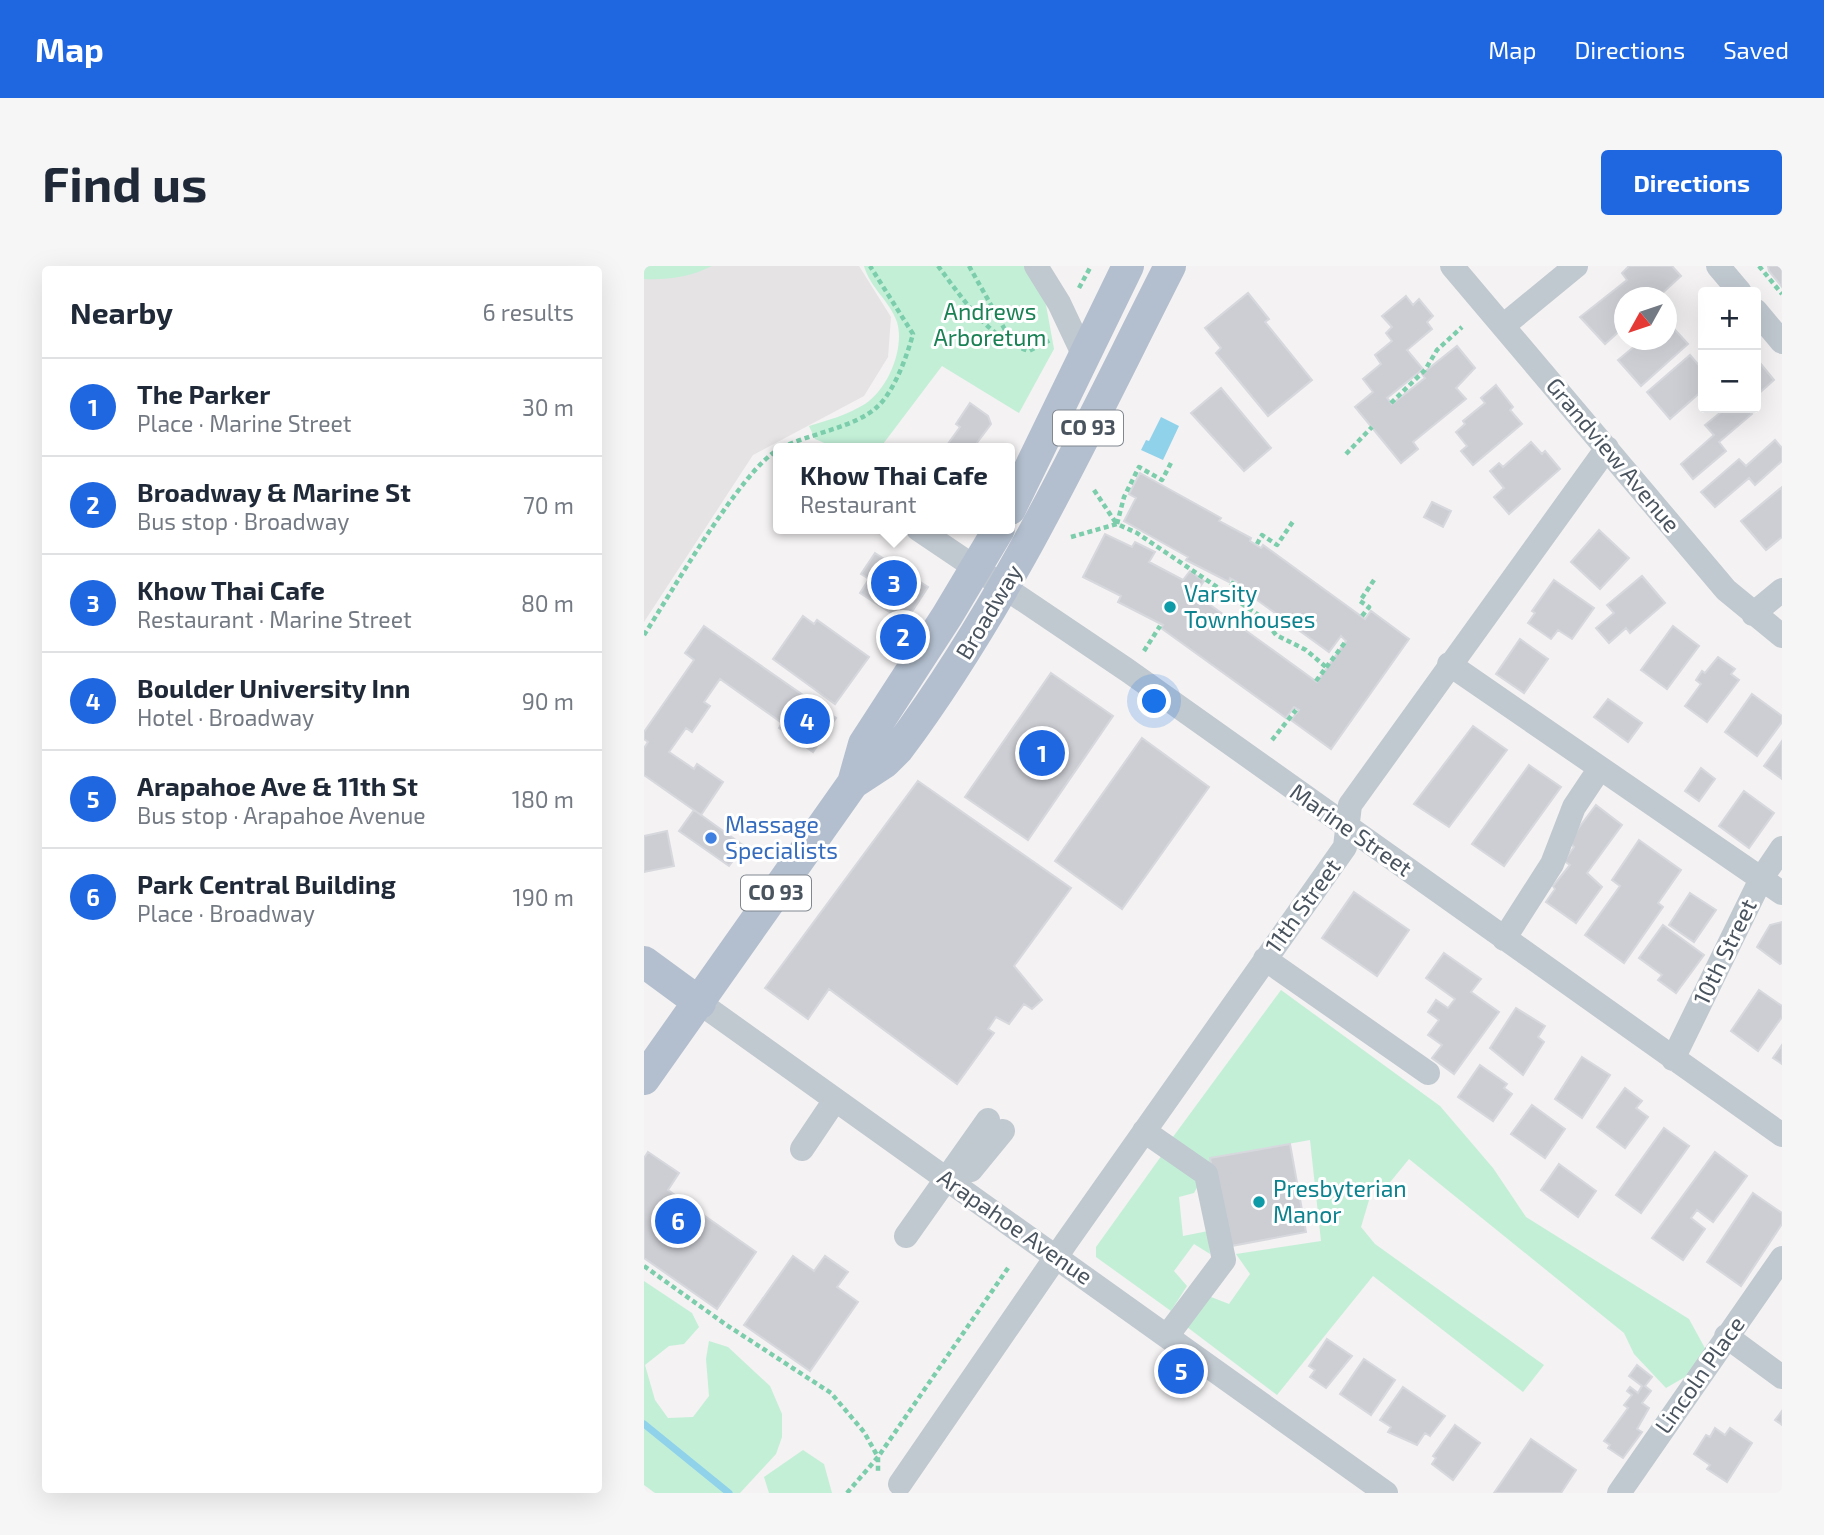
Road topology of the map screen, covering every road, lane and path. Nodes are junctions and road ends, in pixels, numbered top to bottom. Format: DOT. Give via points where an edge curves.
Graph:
graph roads {
  1 [pos="870,266"];
  2 [pos="938,266"];
  3 [pos="969,266"];
  4 [pos="1036,266"];
  5 [pos="1128,266"];
  6 [pos="1170,266"];
  7 [pos="1452,266"];
  8 [pos="1576,266"];
  9 [pos="1718,266"];
  10 [pos="1759,266"];
  11 [pos="1736,287"];
  12 [pos="1782,294"];
  13 [pos="1761,317"];
  14 [pos="1503,326"];
  15 [pos="1462,327"];
  16 [pos="1055,337"];
  17 [pos="1782,342"];
  18 [pos="1014,346"];
  19 [pos="1084,356"];
  20 [pos="1391,403"];
  21 [pos="1372,427"];
  22 [pos="795,443"];
  23 [pos="1607,448"];
  24 [pos="773,452"];
  25 [pos="1346,454"];
  26 [pos="1172,461"];
  27 [pos="1094,490"];
  28 [pos="1015,499"];
  29 [pos="1294,520"];
  30 [pos="1117,524"];
  31 [pos="926,534"];
  32 [pos="996,534"];
  33 [pos="1071,537"];
  34 [pos="1257,544"];
  35 [pos="976,568"];
  36 [pos="1376,577"];
  37 [pos="1234,581"];
  38 [pos="1005,588"];
  39 [pos="1782,590"];
  40 [pos="1227,593"];
  41 [pos="1753,614"];
  42 [pos="1363,616"];
  43 [pos="1160,626"];
  44 [pos="644,635"];
  45 [pos="1782,636"];
  46 [pos="1346,640"];
  47 [pos="1144,651"];
  48 [pos="1450,664"];
  49 [pos="1326,667"];
  50 [pos="1316,681"];
  51 [pos="1296,710"];
  52 [pos="1272,740"];
  53 [pos="1600,768"];
  54 [pos="853,783"];
  55 [pos="1348,828"];
  56 [pos="1782,848"];
  57 [pos="1760,879"];
  58 [pos="1782,893"];
  59 [pos="1504,939"];
  60 [pos="1265,959"];
  61 [pos="644,962"];
  62 [pos="699,1003"];
  63 [pos="1673,1059"];
  64 [pos="648,1065"];
  65 [pos="1428,1073"];
  66 [pos="835,1100"];
  67 [pos="995,1126"];
  68 [pos="1144,1130"];
  69 [pos="1782,1135"];
  70 [pos="802,1149"];
  71 [pos="954,1184"];
  72 [pos="905,1236"];
  73 [pos="1056,1256"];
  74 [pos="1782,1258"];
  75 [pos="644,1266"];
  76 [pos="1008,1268"];
  77 [pos="1167,1336"];
  78 [pos="1726,1336"];
  79 [pos="1782,1377"];
  80 [pos="878,1457"];
  81 [pos="901,1484"];
  82 [pos="847,1493"];
  83 [pos="1386,1493"];
  84 [pos="1619,1493"];
  1 -- 22 [label="path" via="913,334 905,361 877,407"];
  2 -- 18 [label="path" via="973,312"];
  3 -- 18 [label="path"];
  4 -- 19 [label="street"];
  5 -- 19 [label="main road, CO 93"];
  6 -- 38 [label="main road, Broadway / CO 93"];
  7 -- 14 [label="street, Grandview Avenue"];
  8 -- 14 [label="street"];
  9 -- 11 [label="street"];
  10 -- 12 [label="path"];
  13 -- 17 [label="street"];
  14 -- 23 [label="street, Grandview Avenue"];
  15 -- 20 [label="path"];
  16 -- 18 [label="path" via="1029,351"];
  19 -- 28 [label="main road, CO 93"];
  21 -- 25 [label="path"];
  23 -- 41 [label="street, Grandview Avenue" via="1726,590"];
  23 -- 48 [label="street, 11th Street"];
  24 -- 44 [label="path" via="742,486"];
  26 -- 30 [label="path" via="1162,480 1139,467"];
  27 -- 30 [label="path"];
  29 -- 34 [label="path" via="1277,545 1262,535"];
  30 -- 33 [label="path"];
  30 -- 40 [label="path"];
  31 -- 35 [label="street, Marine Street"];
  32 -- 35 [label="main road, Broadway / CO 93"];
  35 -- 38 [label="street, Marine Street"];
  35 -- 54 [label="main road, Broadway / CO 93" via="864,744"];
  36 -- 42 [label="path" via="1360,601 1369,607"];
  37 -- 40 [label="path"];
  38 -- 54 [label="main road, Broadway / CO 93" via="898,749"];
  38 -- 55 [label="street, Marine Street"];
  39 -- 41 [label="street"];
  40 -- 49 [label="path" via="1263,618 1276,635 1306,650"];
  41 -- 45 [label="street, Grandview Avenue"];
  43 -- 47 [label="path"];
  46 -- 49 [label="path"];
  48 -- 53 [label="street"];
  48 -- 55 [label="street, 11th Street" via="1350,805"];
  49 -- 50 [label="path"];
  51 -- 52 [label="path"];
  53 -- 57 [label="street"];
  53 -- 59 [label="street" via="1574,807 1552,864"];
  54 -- 62 [label="main road, Broadway / CO 93"];
  55 -- 59 [label="street, Marine Street"];
  55 -- 60 [label="street, 11th Street" via="1345,847"];
  56 -- 57 [label="street, 10th Street"];
  57 -- 58 [label="street"];
  57 -- 63 [label="street, 10th Street"];
  59 -- 63 [label="street, Marine Street"];
  60 -- 65 [label="street"];
  60 -- 68 [label="street, 11th Street"];
  61 -- 62 [label="main road, Arapahoe Avenue"];
  62 -- 64 [label="main road, Broadway / CO 93"];
  62 -- 66 [label="street, Arapahoe Avenue"];
  63 -- 69 [label="street, Marine Street"];
  66 -- 70 [label="street"];
  66 -- 71 [label="street, Arapahoe Avenue"];
  67 -- 71 [label="street" via="975,1164"];
  68 -- 73 [label="street, 11th Street"];
  68 -- 77 [label="street" via="1206,1174 1224,1260"];
  71 -- 72 [label="street"];
  71 -- 73 [label="street, Arapahoe Avenue"];
  73 -- 77 [label="street, Arapahoe Avenue"];
  73 -- 81 [label="street, 11th Street"];
  74 -- 78 [label="street, Lincoln Place"];
  75 -- 80 [label="path" via="831,1393 864,1432"];
  76 -- 80 [label="path"];
  77 -- 83 [label="street, Arapahoe Avenue"];
  78 -- 79 [label="street"];
  78 -- 84 [label="street, Lincoln Place"];
  80 -- 82 [label="path"];
}
